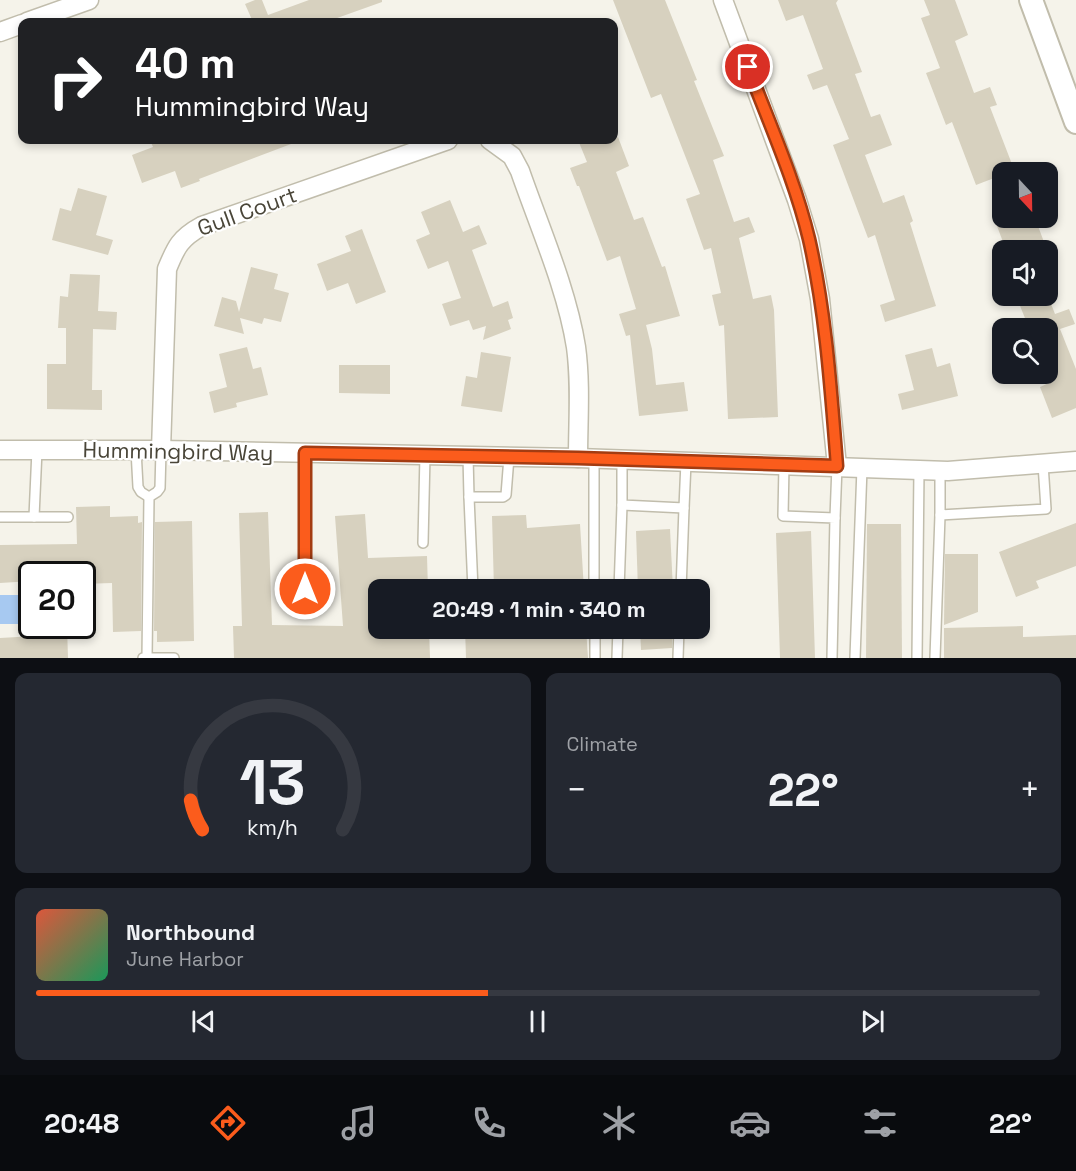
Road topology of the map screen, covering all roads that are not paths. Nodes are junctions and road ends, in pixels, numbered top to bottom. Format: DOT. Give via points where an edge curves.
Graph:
graph roads {
  1 [pos="88,0"];
  2 [pos="723,0"];
  3 [pos="1032,0"];
  4 [pos="38,18"];
  5 [pos="18,25"];
  6 [pos="0,32"];
  7 [pos="1076,122"];
  8 [pos="437,144"];
  9 [pos="496,144"];
  10 [pos="0,450"];
  11 [pos="37,450"];
  12 [pos="136,450"];
  13 [pos="161,450"];
  14 [pos="305,453"];
  15 [pos="425,455"];
  16 [pos="468,456"];
  17 [pos="509,457"];
  18 [pos="586,458"];
  19 [pos="622,460"];
  20 [pos="1076,461"];
  21 [pos="686,462"];
  22 [pos="1043,464"];
  23 [pos="784,465"];
  24 [pos="837,466"];
  25 [pos="862,468"];
  26 [pos="919,470"];
  27 [pos="939,471"];
  28 [pos="149,497"];
  29 [pos="469,497"];
  30 [pos="622,505"];
  31 [pos="684,508"];
  32 [pos="940,514"];
  33 [pos="68,516"];
  34 [pos="0,517"];
  35 [pos="34,517"];
  36 [pos="835,518"];
  37 [pos="423,543"];
  38 [pos="473,579"];
  39 [pos="593,579"];
  40 [pos="619,579"];
  41 [pos="681,579"];
  42 [pos="305,610"];
  43 [pos="595,639"];
  44 [pos="618,639"];
  45 [pos="679,639"];
  46 [pos="146,658"];
  47 [pos="174,658"];
  48 [pos="595,658"];
  49 [pos="617,658"];
  50 [pos="678,658"];
  51 [pos="832,658"];
  52 [pos="855,658"];
  53 [pos="917,658"];
  54 [pos="935,658"];
  1 -- 4 [label="street"];
  2 -- 24 [label="street" via="809,239 820,299"];
  3 -- 7 [label="street"];
  5 -- 6 [label="street"];
  8 -- 13 [label="street, Gull Court" via="202,226 176,245 166,269"];
  9 -- 18 [label="street" via="512,156 520,171 566,301 576,347"];
  10 -- 11 [label="street, Hummingbird Way"];
  11 -- 12 [label="street, Hummingbird Way"];
  11 -- 35 [label="lane"];
  12 -- 13 [label="street, Hummingbird Way"];
  12 -- 28 [label="lane" via="138,487"];
  13 -- 14 [label="street, Hummingbird Way"];
  13 -- 28 [label="lane" via="160,488"];
  14 -- 15 [label="street, Hummingbird Way"];
  14 -- 42 [label="lane"];
  15 -- 16 [label="street, Hummingbird Way"];
  15 -- 37 [label="lane"];
  16 -- 17 [label="street, Hummingbird Way"];
  16 -- 29 [label="lane"];
  17 -- 18 [label="street, Hummingbird Way"];
  17 -- 29 [label="lane" via="506,495"];
  18 -- 19 [label="street, Hummingbird Way"];
  18 -- 39 [label="lane"];
  19 -- 21 [label="street, Hummingbird Way"];
  19 -- 30 [label="lane"];
  20 -- 22 [label="street, Hummingbird Way"];
  21 -- 23 [label="street, Hummingbird Way"];
  21 -- 31 [label="lane"];
  22 -- 27 [label="street, Hummingbird Way"];
  22 -- 32 [label="lane" via="1046,509"];
  23 -- 24 [label="street, Hummingbird Way"];
  23 -- 36 [label="lane" via="783,516"];
  24 -- 25 [label="street, Hummingbird Way"];
  24 -- 36 [label="lane"];
  25 -- 26 [label="street, Hummingbird Way"];
  25 -- 52 [label="lane"];
  26 -- 27 [label="street, Hummingbird Way"];
  26 -- 53 [label="lane"];
  27 -- 32 [label="lane"];
  28 -- 46 [label="lane"];
  29 -- 38 [label="lane"];
  30 -- 31 [label="lane"];
  30 -- 40 [label="lane"];
  31 -- 41 [label="lane"];
  32 -- 54 [label="lane"];
  33 -- 35 [label="lane"];
  34 -- 35 [label="lane"];
  36 -- 51 [label="lane"];
  43 -- 48 [label="lane"];
  44 -- 49 [label="lane"];
  45 -- 50 [label="lane"];
  46 -- 47 [label="lane"];
}
